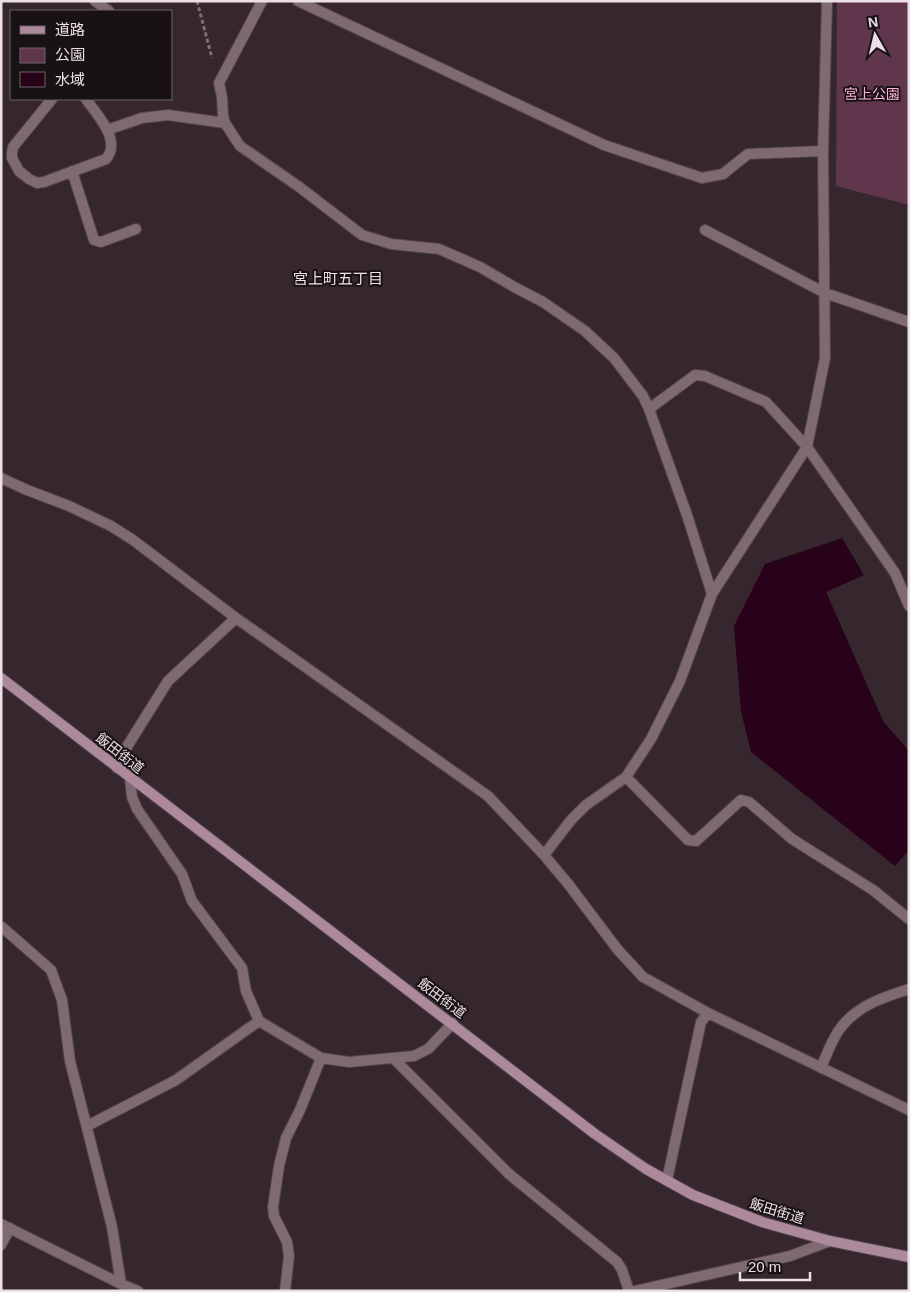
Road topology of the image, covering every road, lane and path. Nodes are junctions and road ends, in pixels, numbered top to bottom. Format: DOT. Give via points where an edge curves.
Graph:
graph roads {
  1 [pos="95,1"];
  2 [pos="197,1"];
  3 [pos="262,1"];
  4 [pos="298,1"];
  5 [pos="827,1"];
  6 [pos="108,10"];
  7 [pos="219,83"];
  8 [pos="51,100"];
  9 [pos="87,100"];
  10 [pos="225,123"];
  11 [pos="107,130"];
  12 [pos="822,151"];
  13 [pos="72,171"];
  14 [pos="136,229"];
  15 [pos="705,230"];
  16 [pos="825,293"];
  17 [pos="909,322"];
  18 [pos="649,409"];
  19 [pos="807,447"];
  20 [pos="1,478"];
  21 [pos="712,594"];
  22 [pos="909,606"];
  23 [pos="236,618"];
  24 [pos="1,678"];
  25 [pos="117,768"];
  26 [pos="626,777"];
  27 [pos="130,778"];
  28 [pos="544,855"];
  29 [pos="909,919"];
  30 [pos="2,928"];
  31 [pos="909,990"];
  32 [pos="708,1013"];
  33 [pos="259,1021"];
  34 [pos="453,1023"];
  35 [pos="321,1058"];
  36 [pos="394,1059"];
  37 [pos="820,1068"];
  38 [pos="909,1110"];
  39 [pos="87,1126"];
  40 [pos="667,1180"];
  41 [pos="6,1226"];
  42 [pos="830,1241"];
  43 [pos="1,1245"];
  44 [pos="909,1257"];
  45 [pos="121,1284"];
  46 [pos="138,1291"];
  47 [pos="285,1291"];
  48 [pos="629,1291"];
  49 [pos="635,1291"];
  1 -- 6 [label="street"];
  2 -- 7 [label="path"];
  3 -- 7 [label="street"];
  4 -- 12 [label="street" via="604,145 702,178 723,174 748,154"];
  5 -- 12 [label="street"];
  7 -- 10 [label="street"];
  8 -- 13 [label="street" via="13,147 12,158 19,171 37,182"];
  9 -- 11 [label="street"];
  10 -- 11 [label="street" via="168,115 142,118"];
  10 -- 18 [label="street" via="240,146 362,235 391,244 439,249 480,267 543,302 585,331 614,358"];
  11 -- 13 [label="street" via="112,148 106,160"];
  12 -- 16 [label="street"];
  13 -- 14 [label="street" via="94,240 101,242"];
  15 -- 16 [label="street"];
  16 -- 17 [label="street"];
  16 -- 19 [label="street" via="825,358"];
  18 -- 19 [label="street" via="695,374 705,376 766,402"];
  18 -- 21 [label="street"];
  19 -- 21 [label="street"];
  19 -- 22 [label="street" via="895,573"];
  20 -- 23 [label="street" via="111,526"];
  21 -- 26 [label="street" via="680,681 651,739"];
  23 -- 25 [label="street" via="168,680"];
  23 -- 28 [label="street" via="488,796"];
  24 -- 25 [label="main road, 飯田街道"];
  25 -- 27 [label="main road, 飯田街道"];
  26 -- 28 [label="street" via="586,805"];
  26 -- 29 [label="street" via="688,840 696,841 741,800 749,802 792,839 873,890"];
  27 -- 33 [label="street" via="137,809 182,874 192,901 242,968 246,991"];
  27 -- 34 [label="main road, 飯田街道"];
  28 -- 32 [label="street" via="618,950 643,976"];
  30 -- 39 [label="street" via="50,970 62,1000 70,1062"];
  31 -- 37 [label="street" via="862,1007 842,1026"];
  32 -- 37 [label="street"];
  32 -- 40 [label="street" via="701,1022"];
  33 -- 35 [label="street"];
  33 -- 39 [label="street" via="176,1080"];
  34 -- 36 [label="street" via="428,1049 414,1056"];
  34 -- 40 [label="main road, 飯田街道" via="595,1134"];
  35 -- 36 [label="street" via="349,1062"];
  35 -- 47 [label="street" via="286,1138 279,1166 273,1207 287,1242 289,1256"];
  36 -- 48 [label="street" via="509,1174 617,1262"];
  37 -- 38 [label="street"];
  39 -- 45 [label="street" via="112,1227"];
  40 -- 42 [label="main road, 飯田街道" via="693,1195 762,1222"];
  41 -- 43 [label="street"];
  41 -- 45 [label="street"];
  42 -- 44 [label="main road, 飯田街道"];
  42 -- 49 [label="street" via="790,1256"];
  45 -- 46 [label="street"];
}
